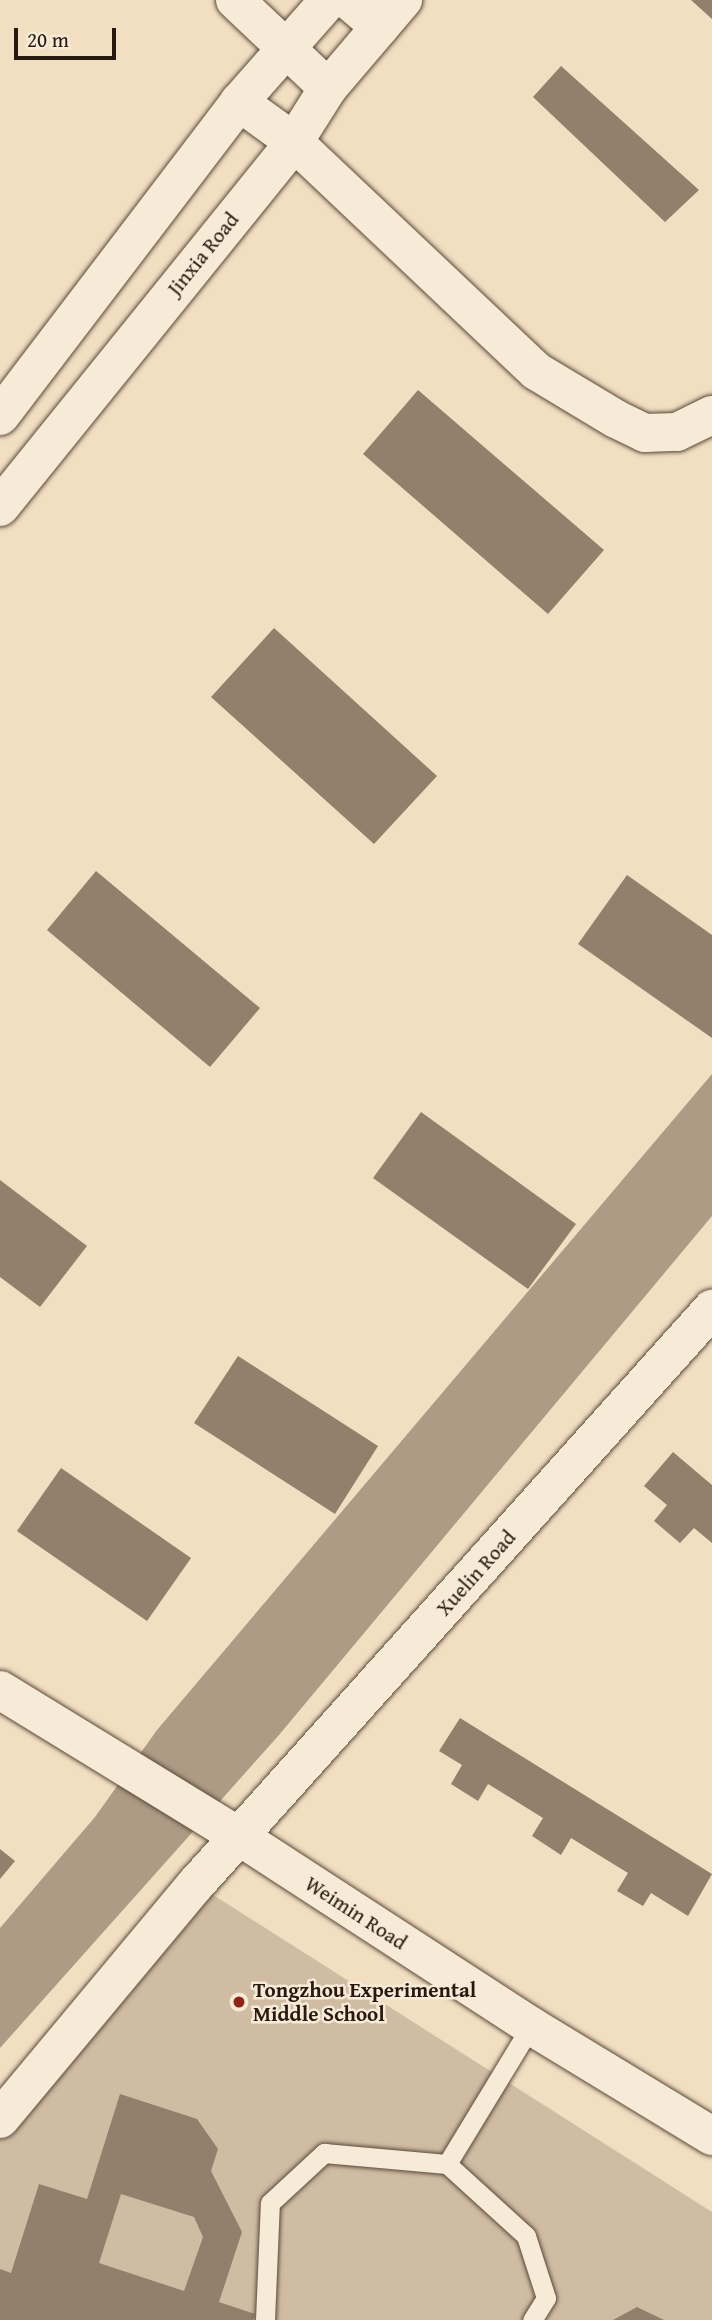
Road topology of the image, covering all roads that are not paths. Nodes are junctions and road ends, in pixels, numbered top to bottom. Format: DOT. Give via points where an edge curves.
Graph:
graph roads {
  1 [pos="235,0"];
  2 [pos="329,0"];
  3 [pos="348,0"];
  4 [pos="391,14"];
  5 [pos="287,51"];
  6 [pos="328,88"];
  7 [pos="239,102"];
  8 [pos="293,142"];
  9 [pos="0,415"];
  10 [pos="712,415"];
  11 [pos="0,507"];
  12 [pos="712,1309"];
  13 [pos="0,1690"];
  14 [pos="227,1829"];
  15 [pos="531,2026"];
  16 [pos="0,2119"];
  17 [pos="712,2136"];
  18 [pos="447,2164"];
  19 [pos="265,2320"];
  20 [pos="532,2320"];
  1 -- 5 [label="street"];
  2 -- 5 [label="street"];
  3 -- 4 [label="street"];
  4 -- 6 [label="street, Jinxia Road"];
  5 -- 6 [label="street"];
  5 -- 7 [label="street"];
  6 -- 8 [label="street, Jinxia Road"];
  7 -- 8 [label="street"];
  7 -- 9 [label="street"];
  8 -- 10 [label="street" via="536,371 645,433 677,432"];
  8 -- 11 [label="street, Jinxia Road"];
  12 -- 14 [label="street, Xuelin Road"];
  13 -- 14 [label="street, Weimin Road"];
  14 -- 15 [label="street, Weimin Road"];
  14 -- 16 [label="street, Xuelin Road"];
  15 -- 17 [label="street, Weimin Road"];
  15 -- 18 [label="lane"];
  18 -- 19 [label="lane" via="324,2153 270,2203"];
  18 -- 20 [label="lane" via="526,2236 546,2298"];
}
